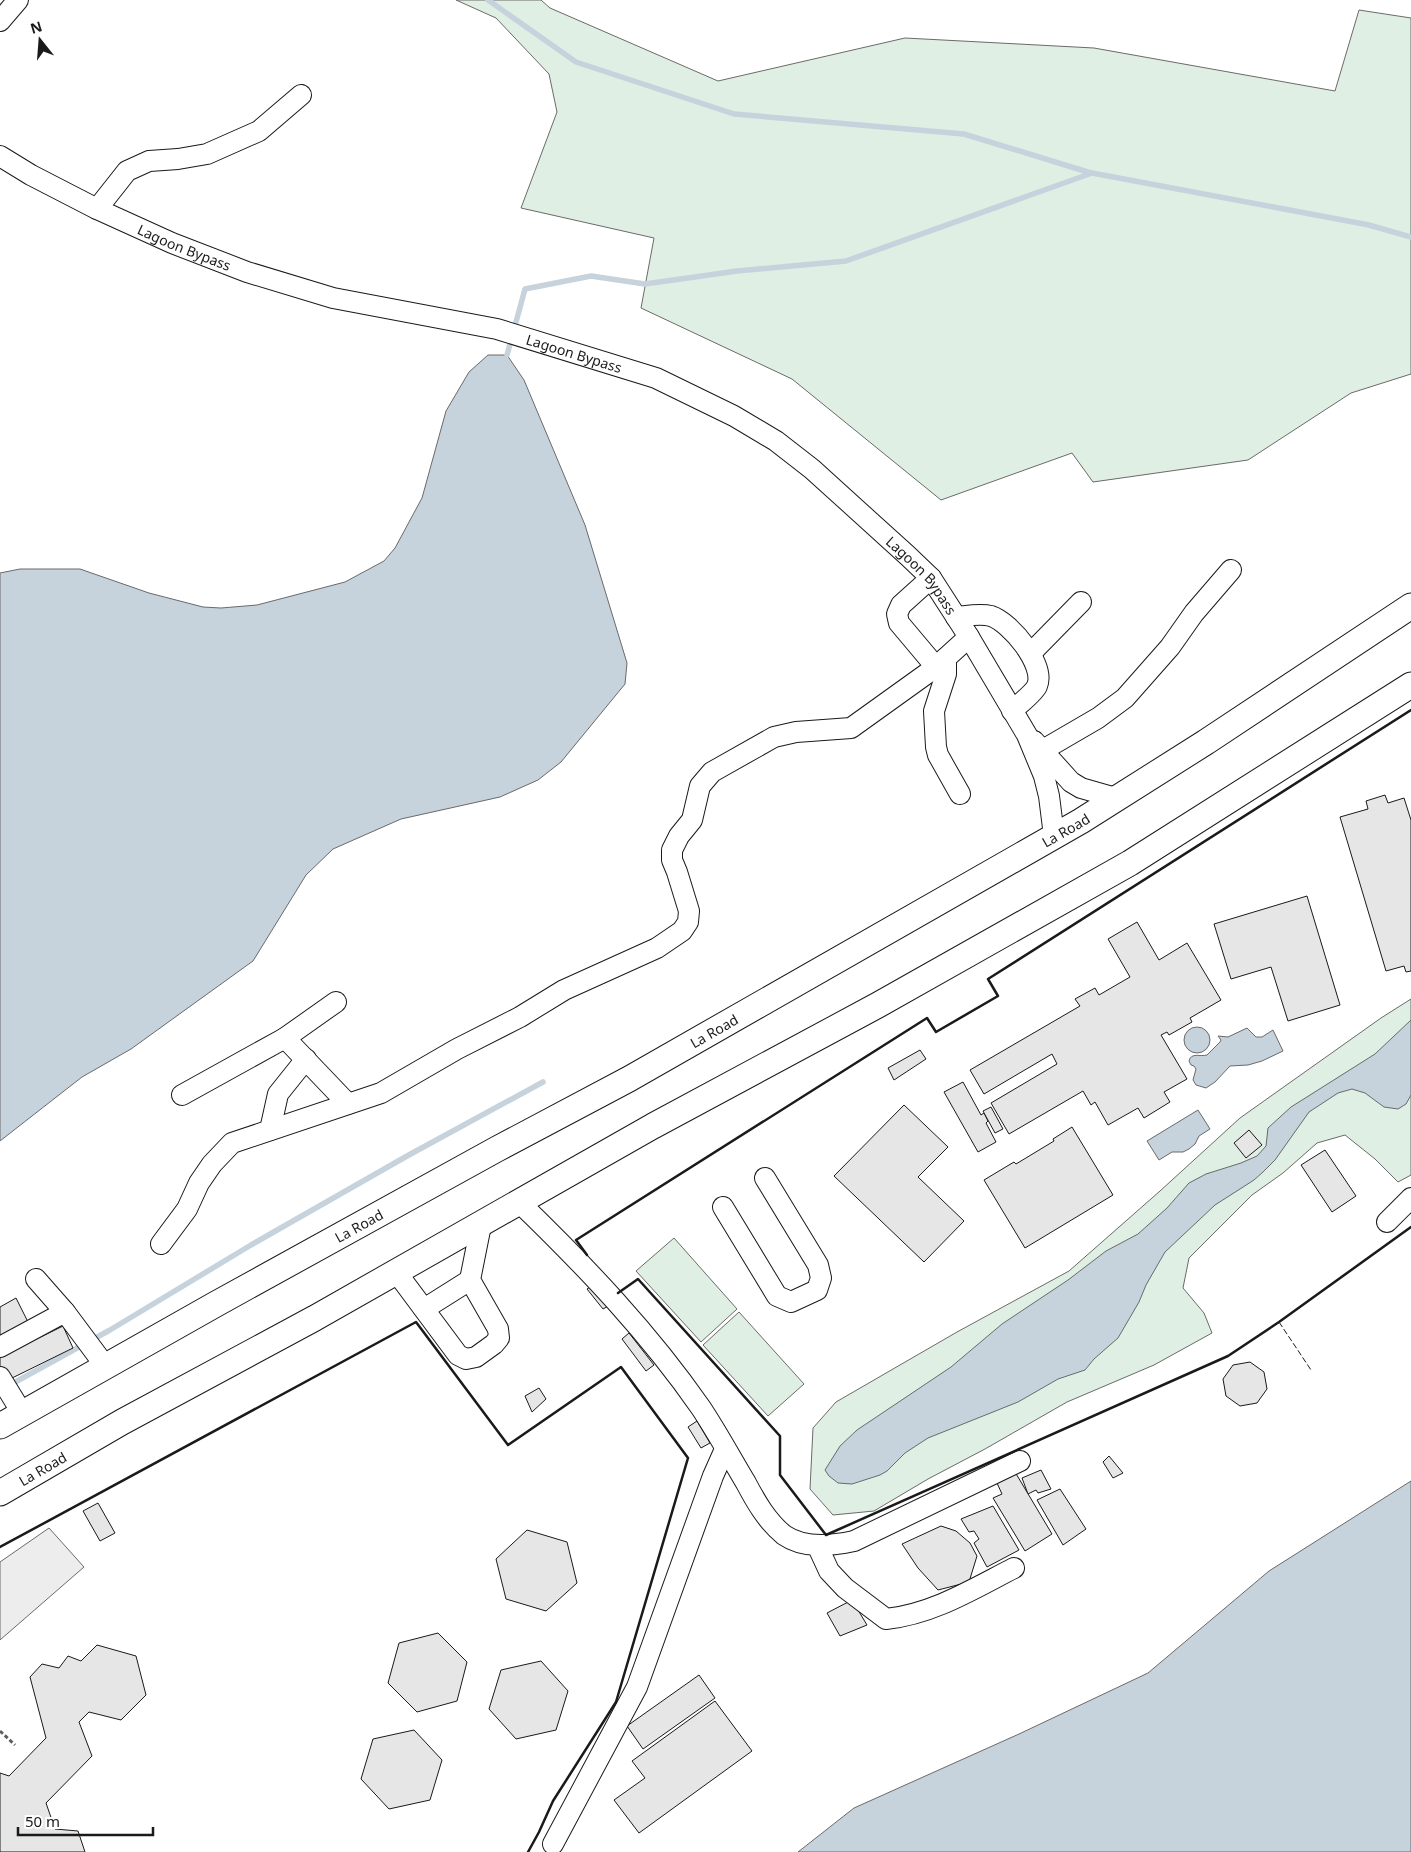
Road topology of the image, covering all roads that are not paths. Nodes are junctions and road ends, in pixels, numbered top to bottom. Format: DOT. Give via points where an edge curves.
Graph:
graph roads {
  1 [pos="18,0"];
  2 [pos="0,21"];
  3 [pos="301,95"];
  4 [pos="0,156"];
  5 [pos="97,209"];
  6 [pos="1231,570"];
  7 [pos="930,578"];
  8 [pos="1081,602"];
  9 [pos="1411,606"];
  10 [pos="956,617"];
  11 [pos="969,637"];
  12 [pos="1031,653"];
  13 [pos="941,663"];
  14 [pos="1411,685"];
  15 [pos="1012,710"];
  16 [pos="1027,735"];
  17 [pos="1043,750"];
  18 [pos="960,794"];
  19 [pos="1116,798"];
  20 [pos="1054,836"];
  21 [pos="336,1002"];
  22 [pos="286,1038"];
  23 [pos="306,1059"];
  24 [pos="182,1095"];
  25 [pos="348,1104"];
  26 [pos="270,1130"];
  27 [pos="765,1178"];
  28 [pos="1411,1198"];
  29 [pos="520,1203"];
  30 [pos="723,1206"];
  31 [pos="1387,1222"];
  32 [pos="481,1225"];
  33 [pos="161,1244"];
  34 [pos="397,1273"];
  35 [pos="36,1279"];
  36 [pos="470,1280"];
  37 [pos="424,1309"];
  38 [pos="65,1312"];
  39 [pos="0,1347"];
  40 [pos="94,1351"];
  41 [pos="9,1391"];
  42 [pos="0,1426"];
  43 [pos="725,1449"];
  44 [pos="1020,1461"];
  45 [pos="0,1493"];
  46 [pos="817,1545"];
  47 [pos="1014,1568"];
  48 [pos="553,1844"];
  1 -- 2 [label="street"];
  3 -- 5 [label="street" via="259,131 233,143 207,154 149,161 127,171"];
  4 -- 5 [label="street, Lagoon Bypass"];
  5 -- 7 [label="street, Lagoon Bypass" via="247,272 333,298 497,329 656,378 734,416 776,441 812,469"];
  6 -- 17 [label="street" via="1125,698"];
  7 -- 10 [label="street, Lagoon Bypass"];
  7 -- 13 [label="street" via="897,614 899,623"];
  8 -- 12 [label="street"];
  9 -- 19 [label="main road, La Road"];
  10 -- 11 [label="street, Lagoon Bypass"];
  10 -- 12 [label="street" via="992,616 1008,627"];
  11 -- 13 [label="street"];
  11 -- 15 [label="street, Lagoon Bypass"];
  12 -- 15 [label="street" via="1038,673 1037,686"];
  13 -- 18 [label="street" via="946,674 934,710 936,747"];
  13 -- 25 [label="street" via="851,728 774,737 712,772 700,786 692,820 672,850 672,860 689,911 688,922 682,931 657,948 564,990 381,1093"];
  14 -- 29 [label="main road, La Road" via="1130,863 887,1000 653,1126"];
  15 -- 16 [label="street, Lagoon Bypass"];
  16 -- 17 [label="street, Lagoon Bypass"];
  16 -- 20 [label="street, Lagoon Bypass" via="1044,776"];
  17 -- 19 [label="street, Lagoon Bypass" via="1071,782"];
  19 -- 20 [label="main road, La Road"];
  20 -- 40 [label="main road, La Road" via="629,1079 392,1206"];
  21 -- 22 [label="street"];
  22 -- 23 [label="street"];
  22 -- 24 [label="street"];
  23 -- 25 [label="street"];
  23 -- 26 [label="street" via="278,1094"];
  25 -- 26 [label="street"];
  26 -- 33 [label="street" via="232,1143 212,1164 187,1209"];
  27 -- 30 [label="street" via="818,1265 821,1278 817,1290 791,1302 777,1296"];
  28 -- 31 [label="street"];
  29 -- 32 [label="main road, La Road"];
  29 -- 43 [label="street" via="625,1310 701,1409"];
  32 -- 34 [label="main road, La Road"];
  32 -- 36 [label="street"];
  34 -- 37 [label="street"];
  34 -- 45 [label="main road, La Road" via="122,1422"];
  35 -- 38 [label="street"];
  36 -- 37 [label="street"];
  36 -- 37 [label="street" via="498,1328 499,1338 476,1357 466,1359 458,1355"];
  38 -- 39 [label="street"];
  38 -- 40 [label="street"];
  40 -- 41 [label="main road, La Road"];
  41 -- 42 [label="main road, La Road"];
  43 -- 46 [label="street" via="760,1509 782,1533 803,1544"];
  43 -- 48 [label="street" via="637,1687"];
  44 -- 46 [label="street" via="854,1541"];
  46 -- 47 [label="street" via="829,1571 845,1588 886,1619 935,1607"];
}
